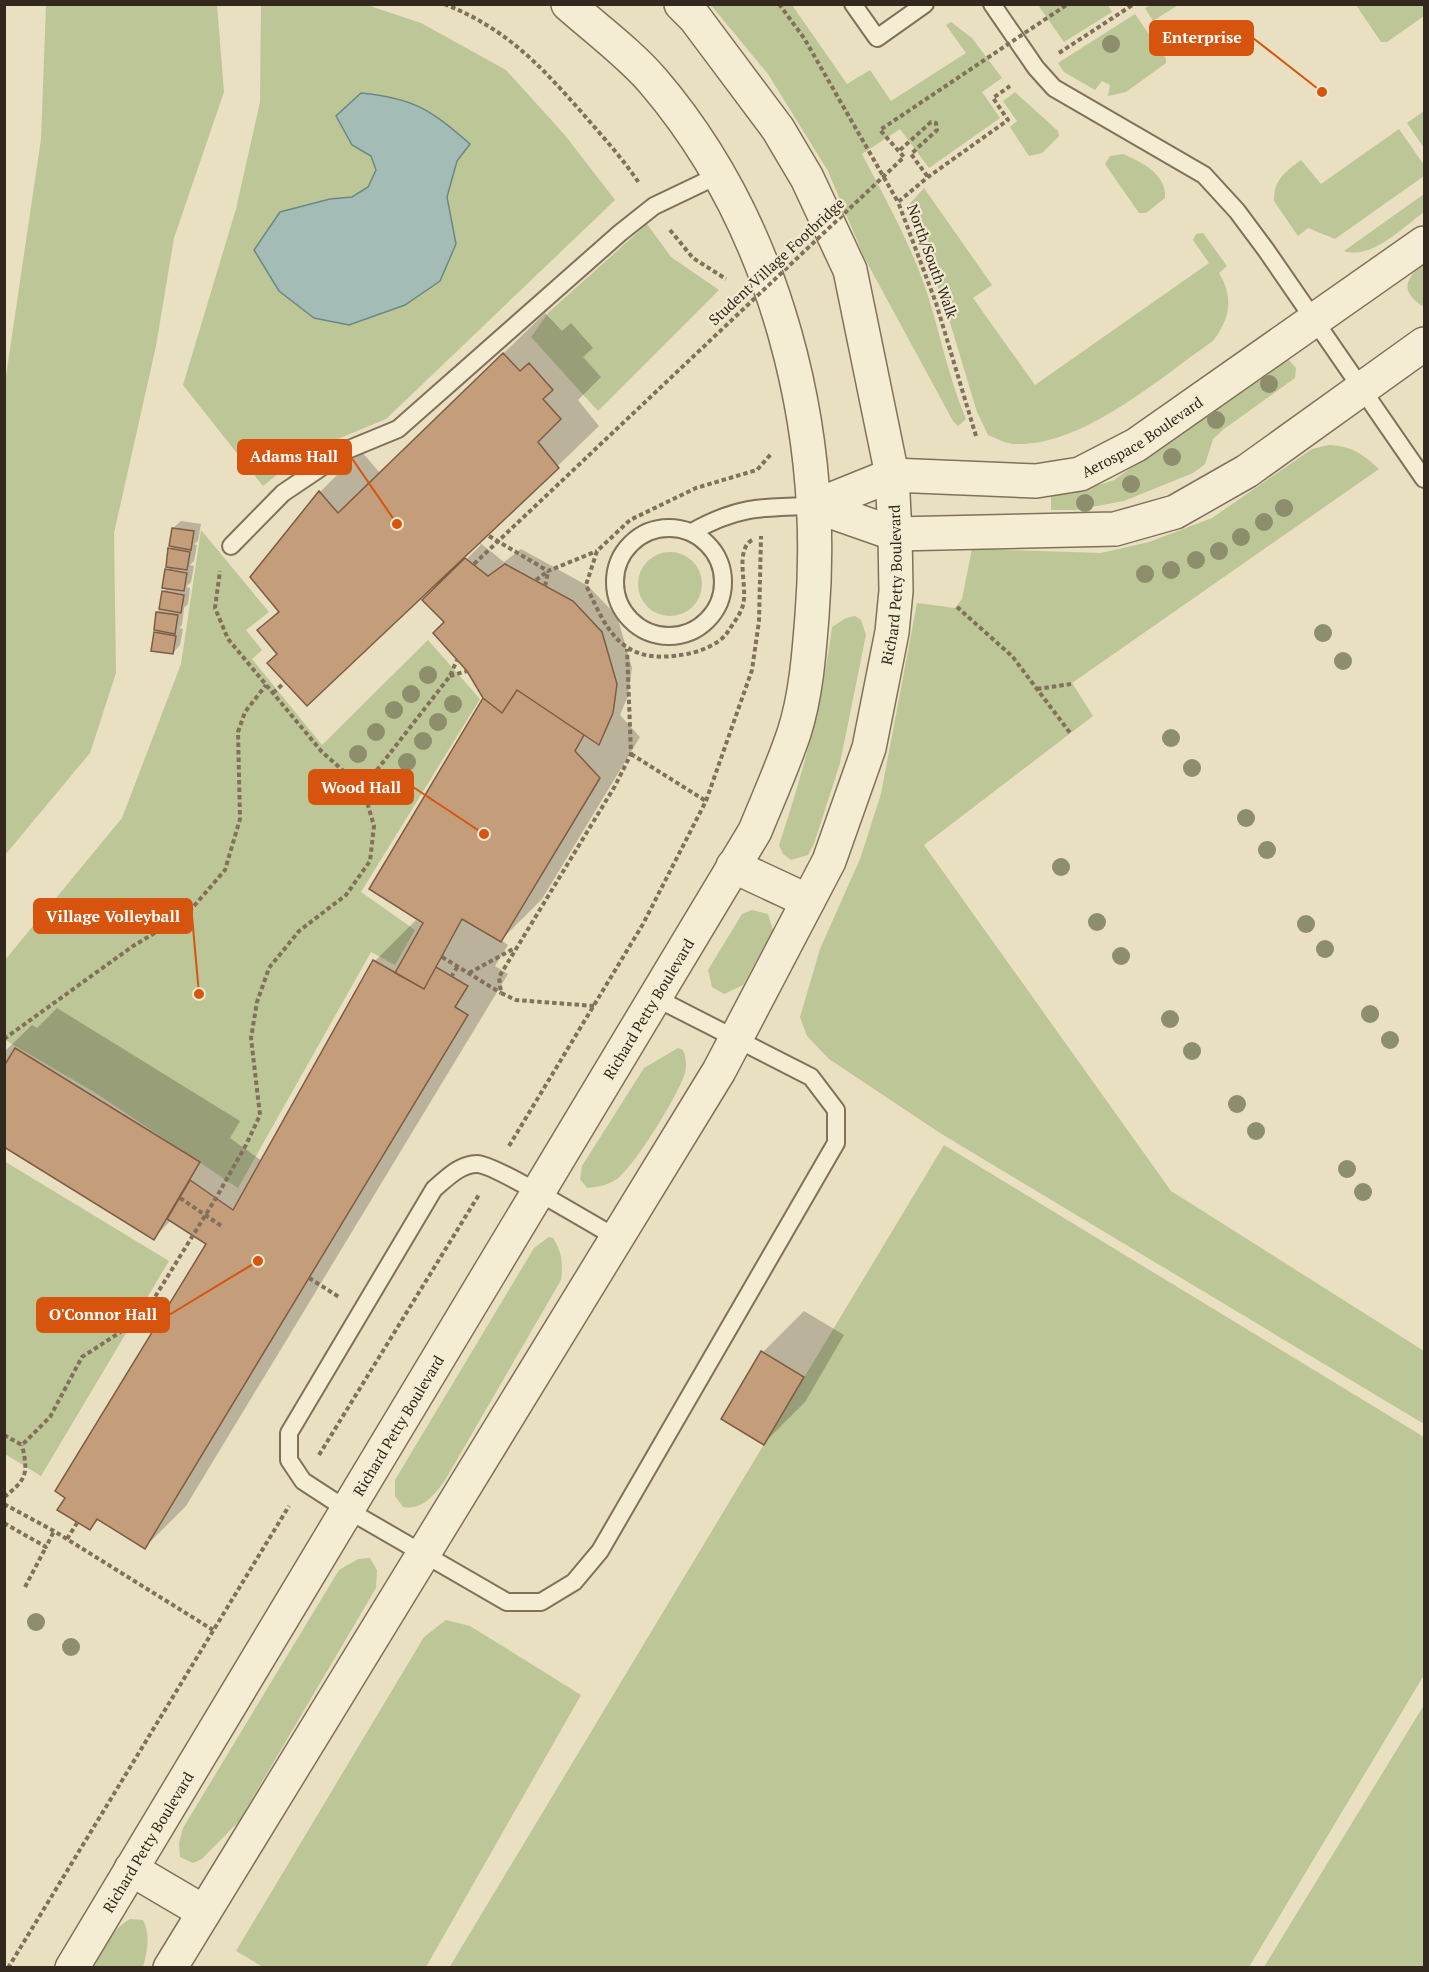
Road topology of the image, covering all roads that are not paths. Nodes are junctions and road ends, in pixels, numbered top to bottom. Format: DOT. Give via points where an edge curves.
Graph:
graph roads {
  1 [pos="568,4"];
  2 [pos="681,4"];
  3 [pos="853,4"];
  4 [pos="925,4"];
  5 [pos="992,4"];
  6 [pos="721,174"];
  7 [pos="1425,243"];
  8 [pos="1315,320"];
  9 [pos="1425,344"];
  10 [pos="1363,388"];
  11 [pos="892,475"];
  12 [pos="1425,478"];
  13 [pos="815,506"];
  14 [pos="692,532"];
  15 [pos="895,534"];
  16 [pos="231,546"];
  17 [pos="734,866"];
  18 [pos="808,901"];
  19 [pos="654,997"];
  20 [pos="737,1037"];
  21 [pos="537,1192"];
  22 [pos="617,1238"];
  23 [pos="346,1509"];
  24 [pos="423,1554"];
  25 [pos="131,1869"];
  26 [pos="204,1912"];
  27 [pos="72,1968"];
  28 [pos="170,1968"];
  1 -- 6 [label="street, Richard Petty Boulevard" via="653,81"];
  2 -- 11 [label="street, Richard Petty Boulevard" via="778,129 807,178 849,270"];
  3 -- 4 [label="lane" via="877,38"];
  5 -- 8 [label="lane" via="1054,88 1204,175 1237,212"];
  6 -- 13 [label="street, Richard Petty Boulevard" via="747,226 783,327 810,454"];
  6 -- 16 [label="lane" via="654,206 398,429 347,450 283,493"];
  7 -- 8 [label="street, Aerospace Boulevard"];
  8 -- 10 [label="lane"];
  8 -- 11 [label="street, Aerospace Boulevard" via="1136,445 1080,474 1036,481"];
  9 -- 10 [label="street, Aerospace Boulevard"];
  10 -- 12 [label="lane"];
  10 -- 15 [label="street, Aerospace Boulevard" via="1247,471 1175,512 1115,529"];
  11 -- 13 [label="street, Aerospace Boulevard"];
  11 -- 15 [label="street, Richard Petty Boulevard"];
  13 -- 14 [label="lane, Aerospace Boulevard" via="738,510"];
  13 -- 15 [label="street, Aerospace Boulevard"];
  13 -- 17 [label="street, Richard Petty Boulevard" via="808,657 794,732 755,831"];
  14 -- 14 [label="lane" via="674,527 655,529 638,537 625,550 617,567 615,585 630,619 645,630 661,635 695,630 718,605 723,572 711,549"];
  15 -- 18 [label="street, Richard Petty Boulevard" via="892,632 869,748 829,861"];
  17 -- 18 [label="street"];
  17 -- 19 [label="street, Richard Petty Boulevard"];
  18 -- 20 [label="street, Richard Petty Boulevard"];
  19 -- 20 [label="lane"];
  19 -- 21 [label="street, Richard Petty Boulevard"];
  20 -- 22 [label="street, Richard Petty Boulevard"];
  20 -- 24 [label="lane" via="811,1077 836,1110 836,1143 600,1551 574,1582 541,1602 507,1602"];
  21 -- 22 [label="lane"];
  21 -- 23 [label="street, Richard Petty Boulevard"];
  21 -- 23 [label="lane" via="479,1163 461,1167 434,1189 289,1433 289,1460 303,1482"];
  22 -- 24 [label="street, Richard Petty Boulevard"];
  23 -- 24 [label="lane"];
  23 -- 25 [label="street, Richard Petty Boulevard"];
  24 -- 26 [label="street, Richard Petty Boulevard"];
  25 -- 26 [label="street"];
  25 -- 27 [label="street, Richard Petty Boulevard"];
  26 -- 28 [label="street, Richard Petty Boulevard"];
}
